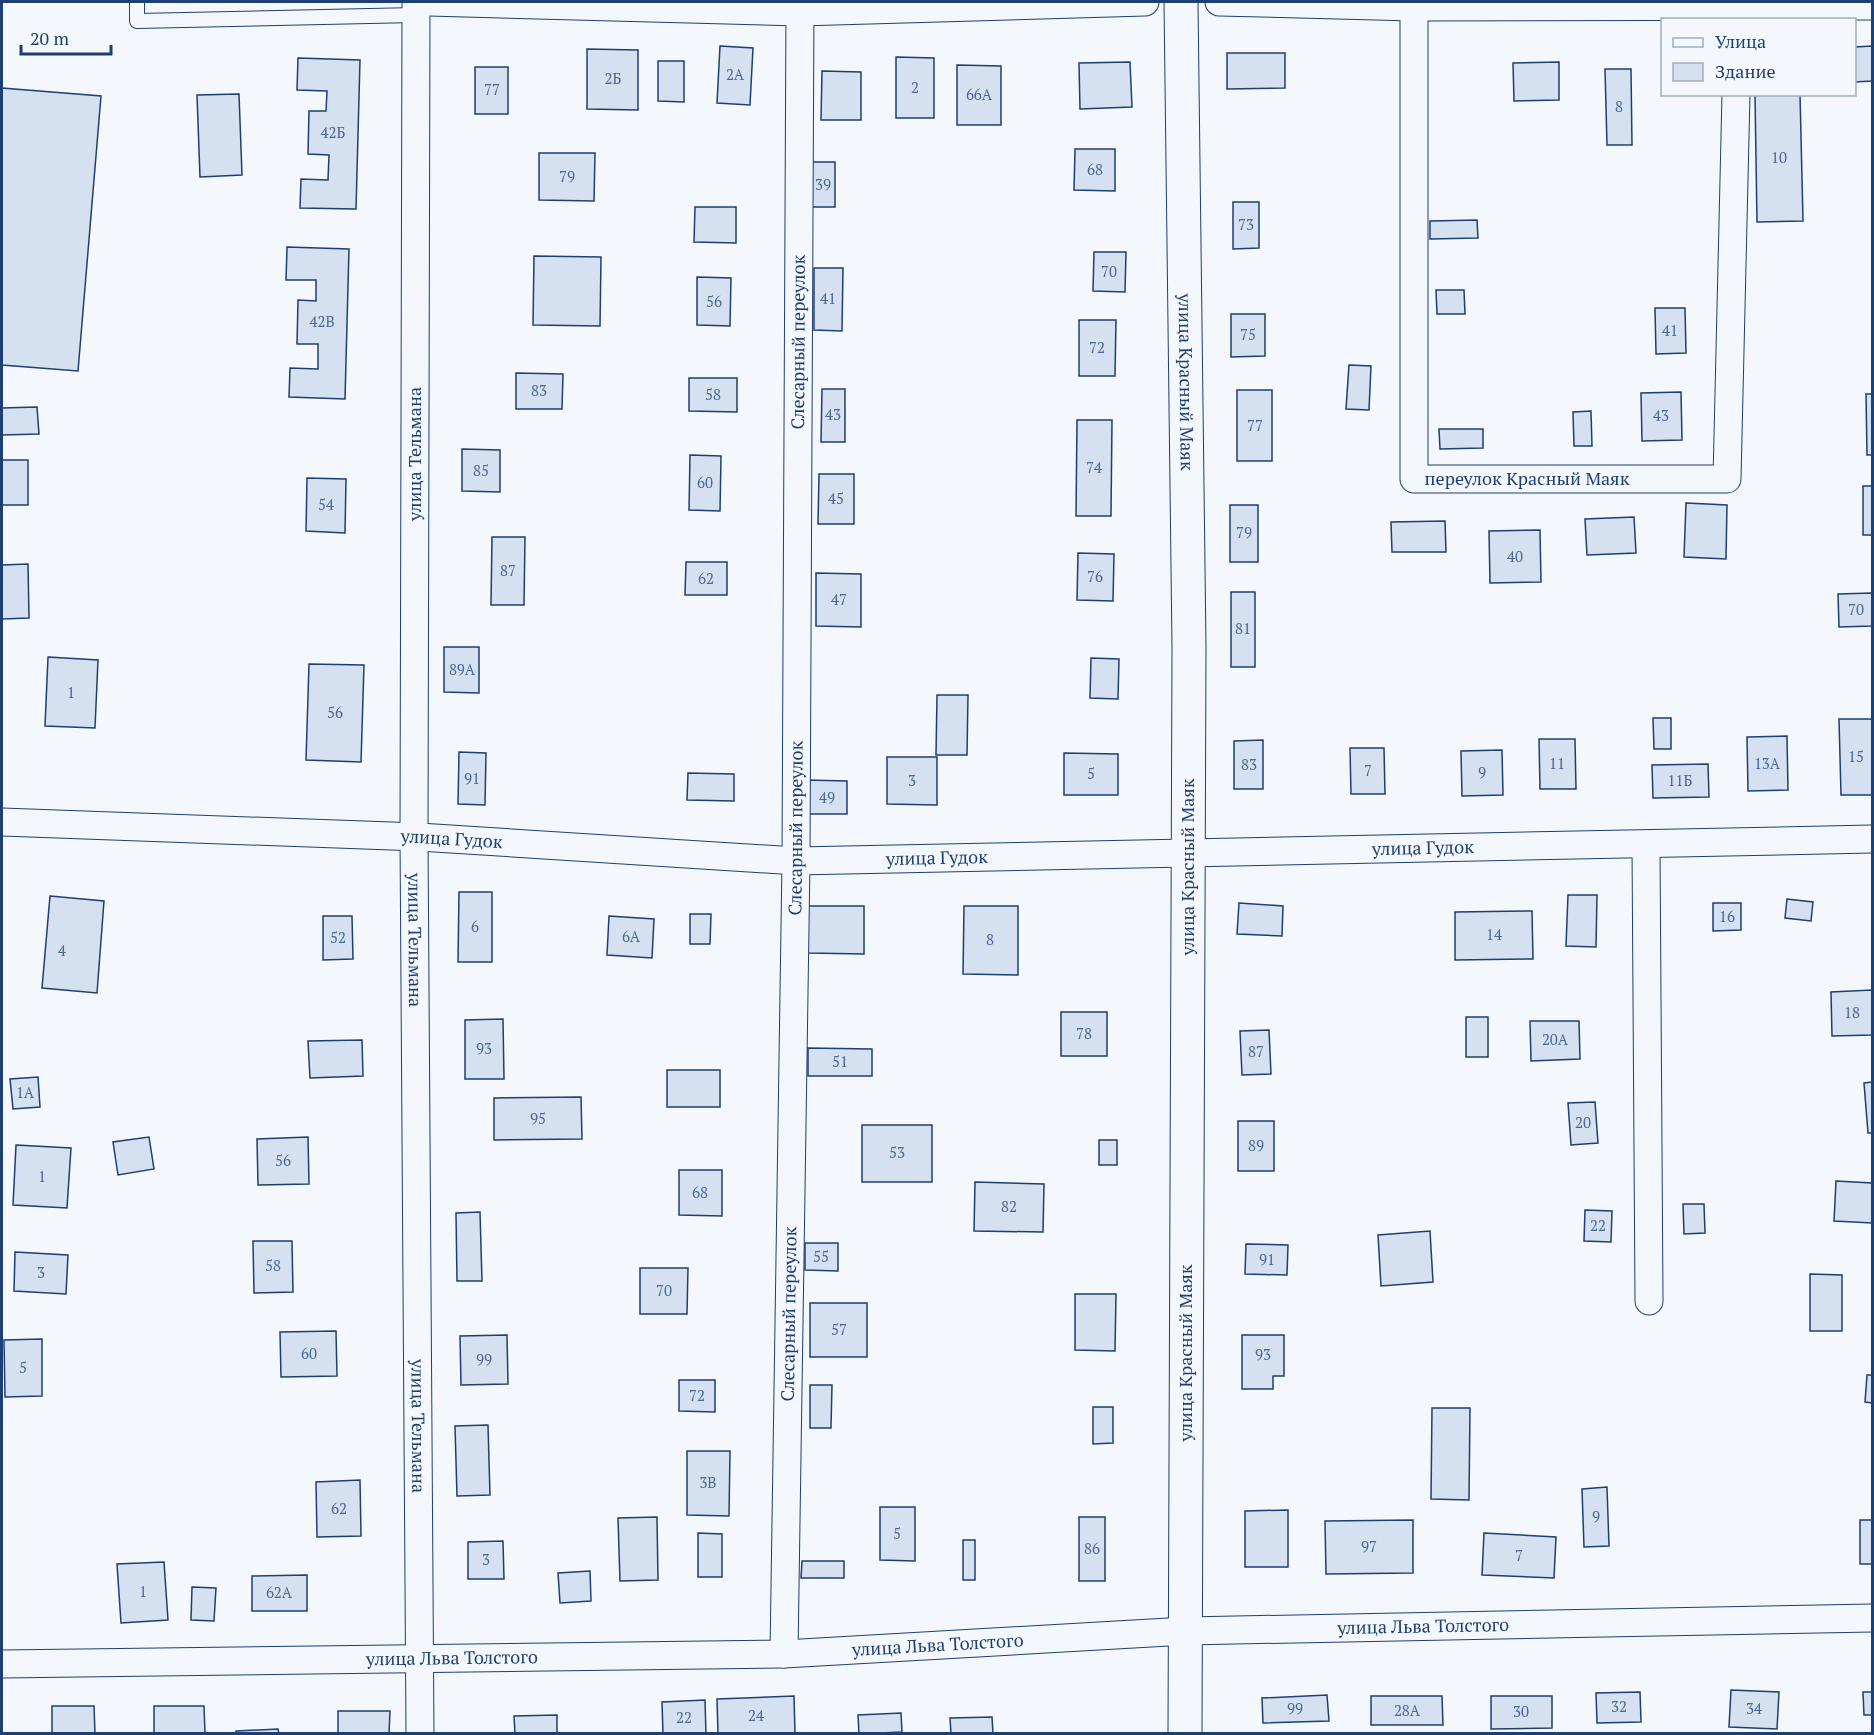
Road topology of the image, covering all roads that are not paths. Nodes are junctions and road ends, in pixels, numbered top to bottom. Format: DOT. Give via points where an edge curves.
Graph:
graph roads {
  1 [pos="136,2"];
  2 [pos="1145,2"];
  3 [pos="1181,2"];
  4 [pos="1219,2"];
  5 [pos="420,6"];
  6 [pos="1872,6"];
  7 [pos="800,7"];
  8 [pos="1414,7"];
  9 [pos="1738,14"];
  10 [pos="1736,96"];
  11 [pos="2,822"];
  12 [pos="414,837"];
  13 [pos="1872,839"];
  14 [pos="1646,846"];
  15 [pos="1188,853"];
  16 [pos="796,861"];
  17 [pos="1649,1301"];
  18 [pos="1872,1618"];
  19 [pos="1186,1631"];
  20 [pos="784,1654"];
  21 [pos="420,1658"];
  22 [pos="2,1664"];
  23 [pos="420,1734"];
  24 [pos="1185,1734"];
  1 -- 5 [label="lane" via="137,21"];
  2 -- 7 [label="street"];
  3 -- 15 [label="main road, улица Красный Маяк"];
  4 -- 8 [label="street"];
  5 -- 7 [label="street"];
  5 -- 12 [label="street, улица Тельмана"];
  6 -- 9 [label="street"];
  7 -- 16 [label="street, Слесарный переулок"];
  8 -- 9 [label="street"];
  8 -- 10 [label="street, переулок Красный Маяк" via="1414,480 1727,479"];
  11 -- 12 [label="street, улица Гудок"];
  12 -- 16 [label="street, улица Гудок"];
  12 -- 21 [label="street, улица Тельмана"];
  13 -- 14 [label="street, улица Гудок"];
  14 -- 15 [label="street, улица Гудок"];
  14 -- 17 [label="street"];
  15 -- 16 [label="street, улица Гудок"];
  15 -- 19 [label="main road, улица Красный Маяк"];
  16 -- 20 [label="street, Слесарный переулок"];
  18 -- 19 [label="street, улица Льва Толстого"];
  19 -- 20 [label="street, улица Льва Толстого"];
  19 -- 24 [label="main road, улица Красный Маяк"];
  20 -- 21 [label="street, улица Льва Толстого"];
  21 -- 22 [label="street, улица Льва Толстого"];
  21 -- 23 [label="street, улица Тельмана"];
}
